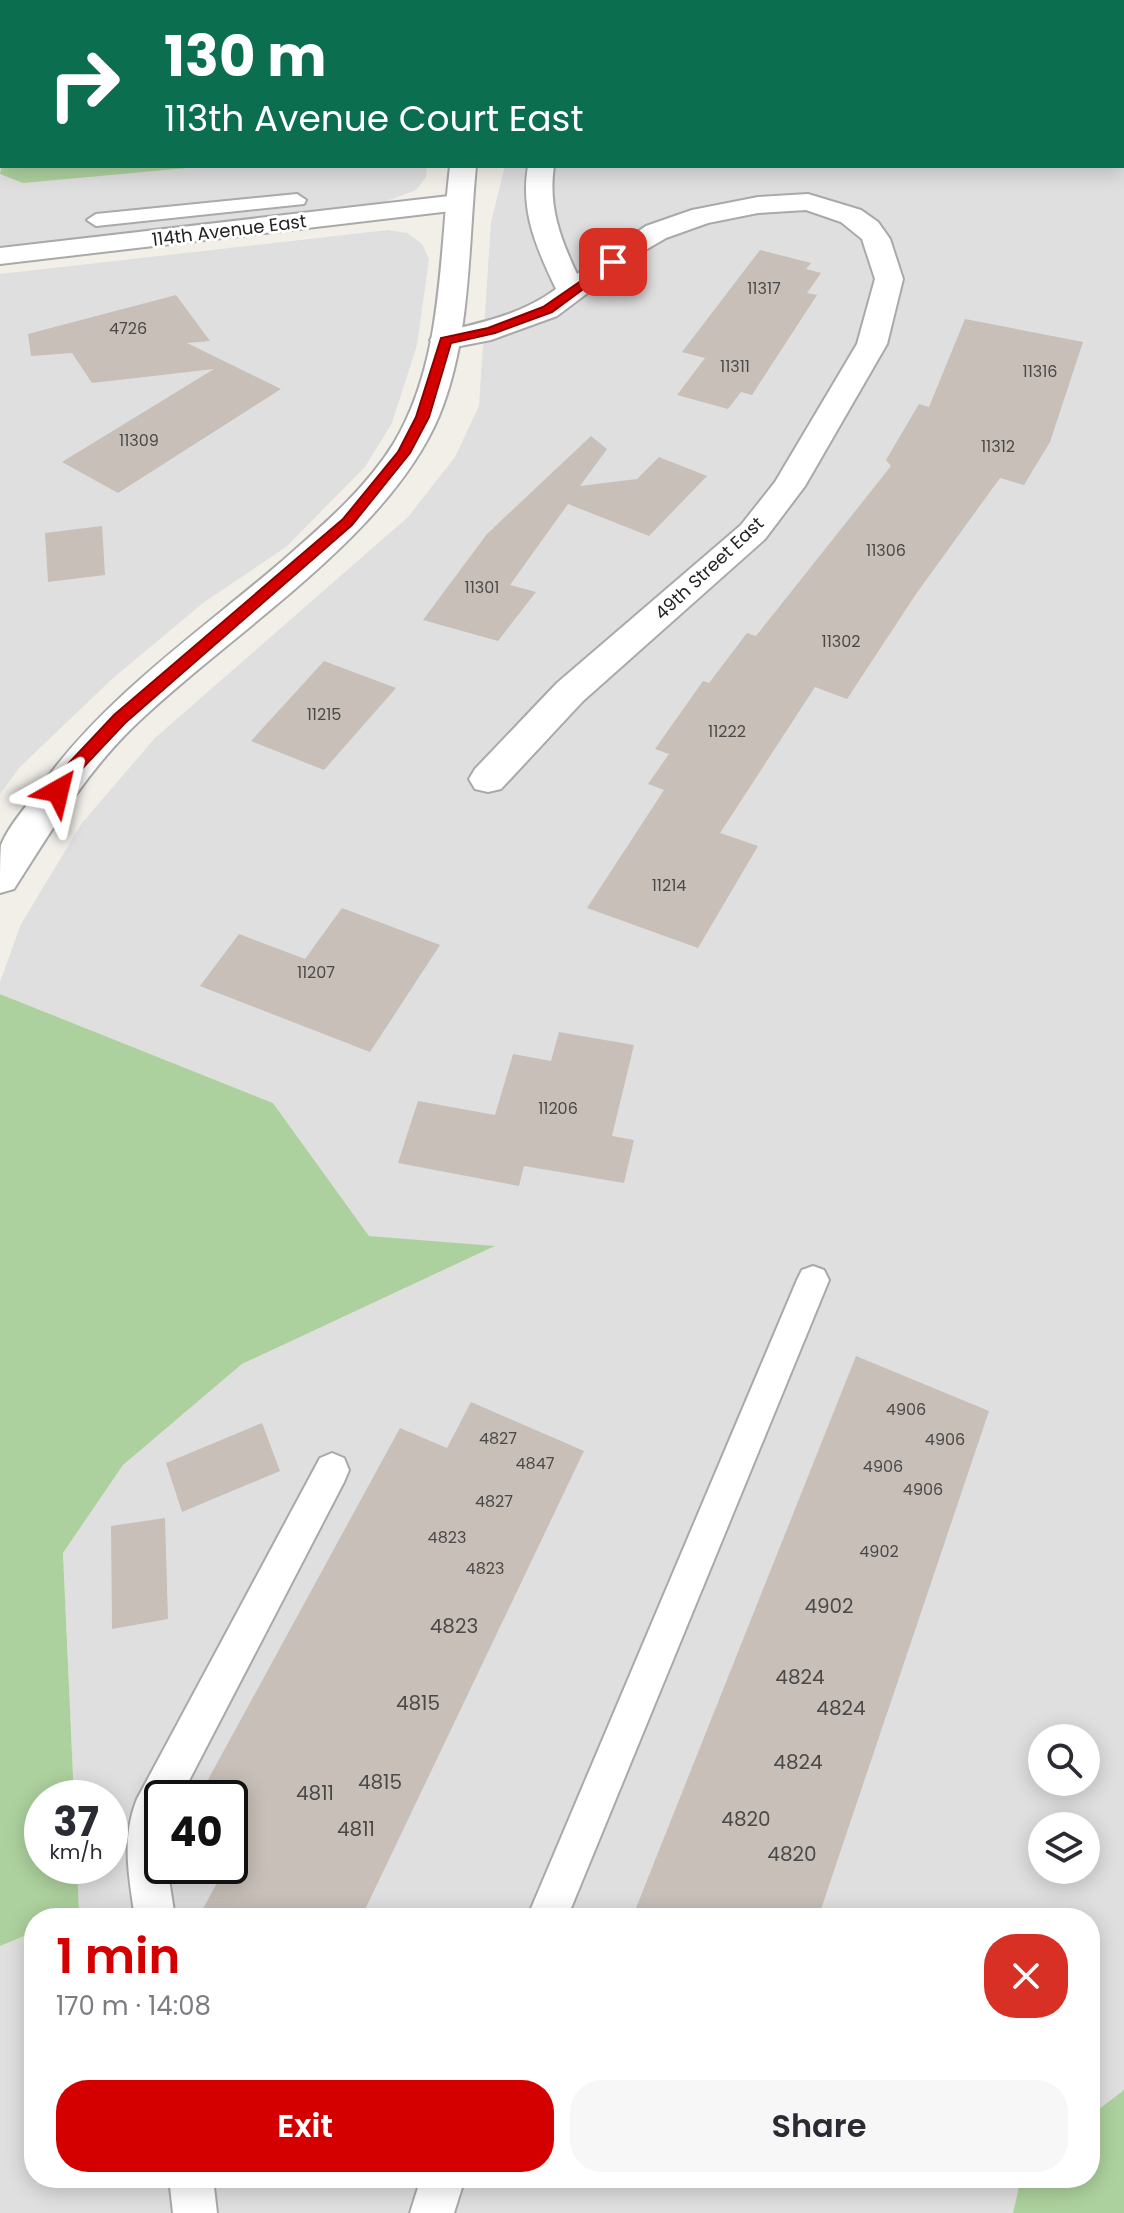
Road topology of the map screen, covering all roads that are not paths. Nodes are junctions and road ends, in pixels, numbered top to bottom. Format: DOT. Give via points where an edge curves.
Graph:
graph roads {
  1 [pos="463,168"];
  2 [pos="541,168"];
  3 [pos="297,200"];
  4 [pos="458,203"];
  5 [pos="96,220"];
  6 [pos="207,220"];
  7 [pos="0,256"];
  8 [pos="572,292"];
  9 [pos="445,340"];
  10 [pos="488,779"];
  11 [pos="0,878"];
  12 [pos="813,1280"];
  13 [pos="332,1470"];
  14 [pos="153,1908"];
  15 [pos="551,1908"];
  16 [pos="192,2188"];
  17 [pos="440,2188"];
  18 [pos="195,2213"];
  19 [pos="432,2213"];
  1 -- 4 [label="street"];
  2 -- 8 [label="street" via="539,214"];
  3 -- 6 [label="lane"];
  4 -- 6 [label="street, 114th Avenue East"];
  4 -- 9 [label="street"];
  5 -- 6 [label="lane"];
  6 -- 7 [label="street, 114th Avenue East"];
  8 -- 9 [label="street" via="526,320"];
  8 -- 10 [label="street, 49th Street East" via="656,232 715,213 808,202 834,208 868,228 889,279 872,344 789,486 753,532 570,692"];
  9 -- 11 [label="street" via="423,417 389,474 348,522 119,719 73,769"];
  12 -- 15 [label="lane"];
  13 -- 14 [label="lane" via="151,1813 146,1859"];
  16 -- 18 [label="lane"];
  17 -- 19 [label="lane"];
}
